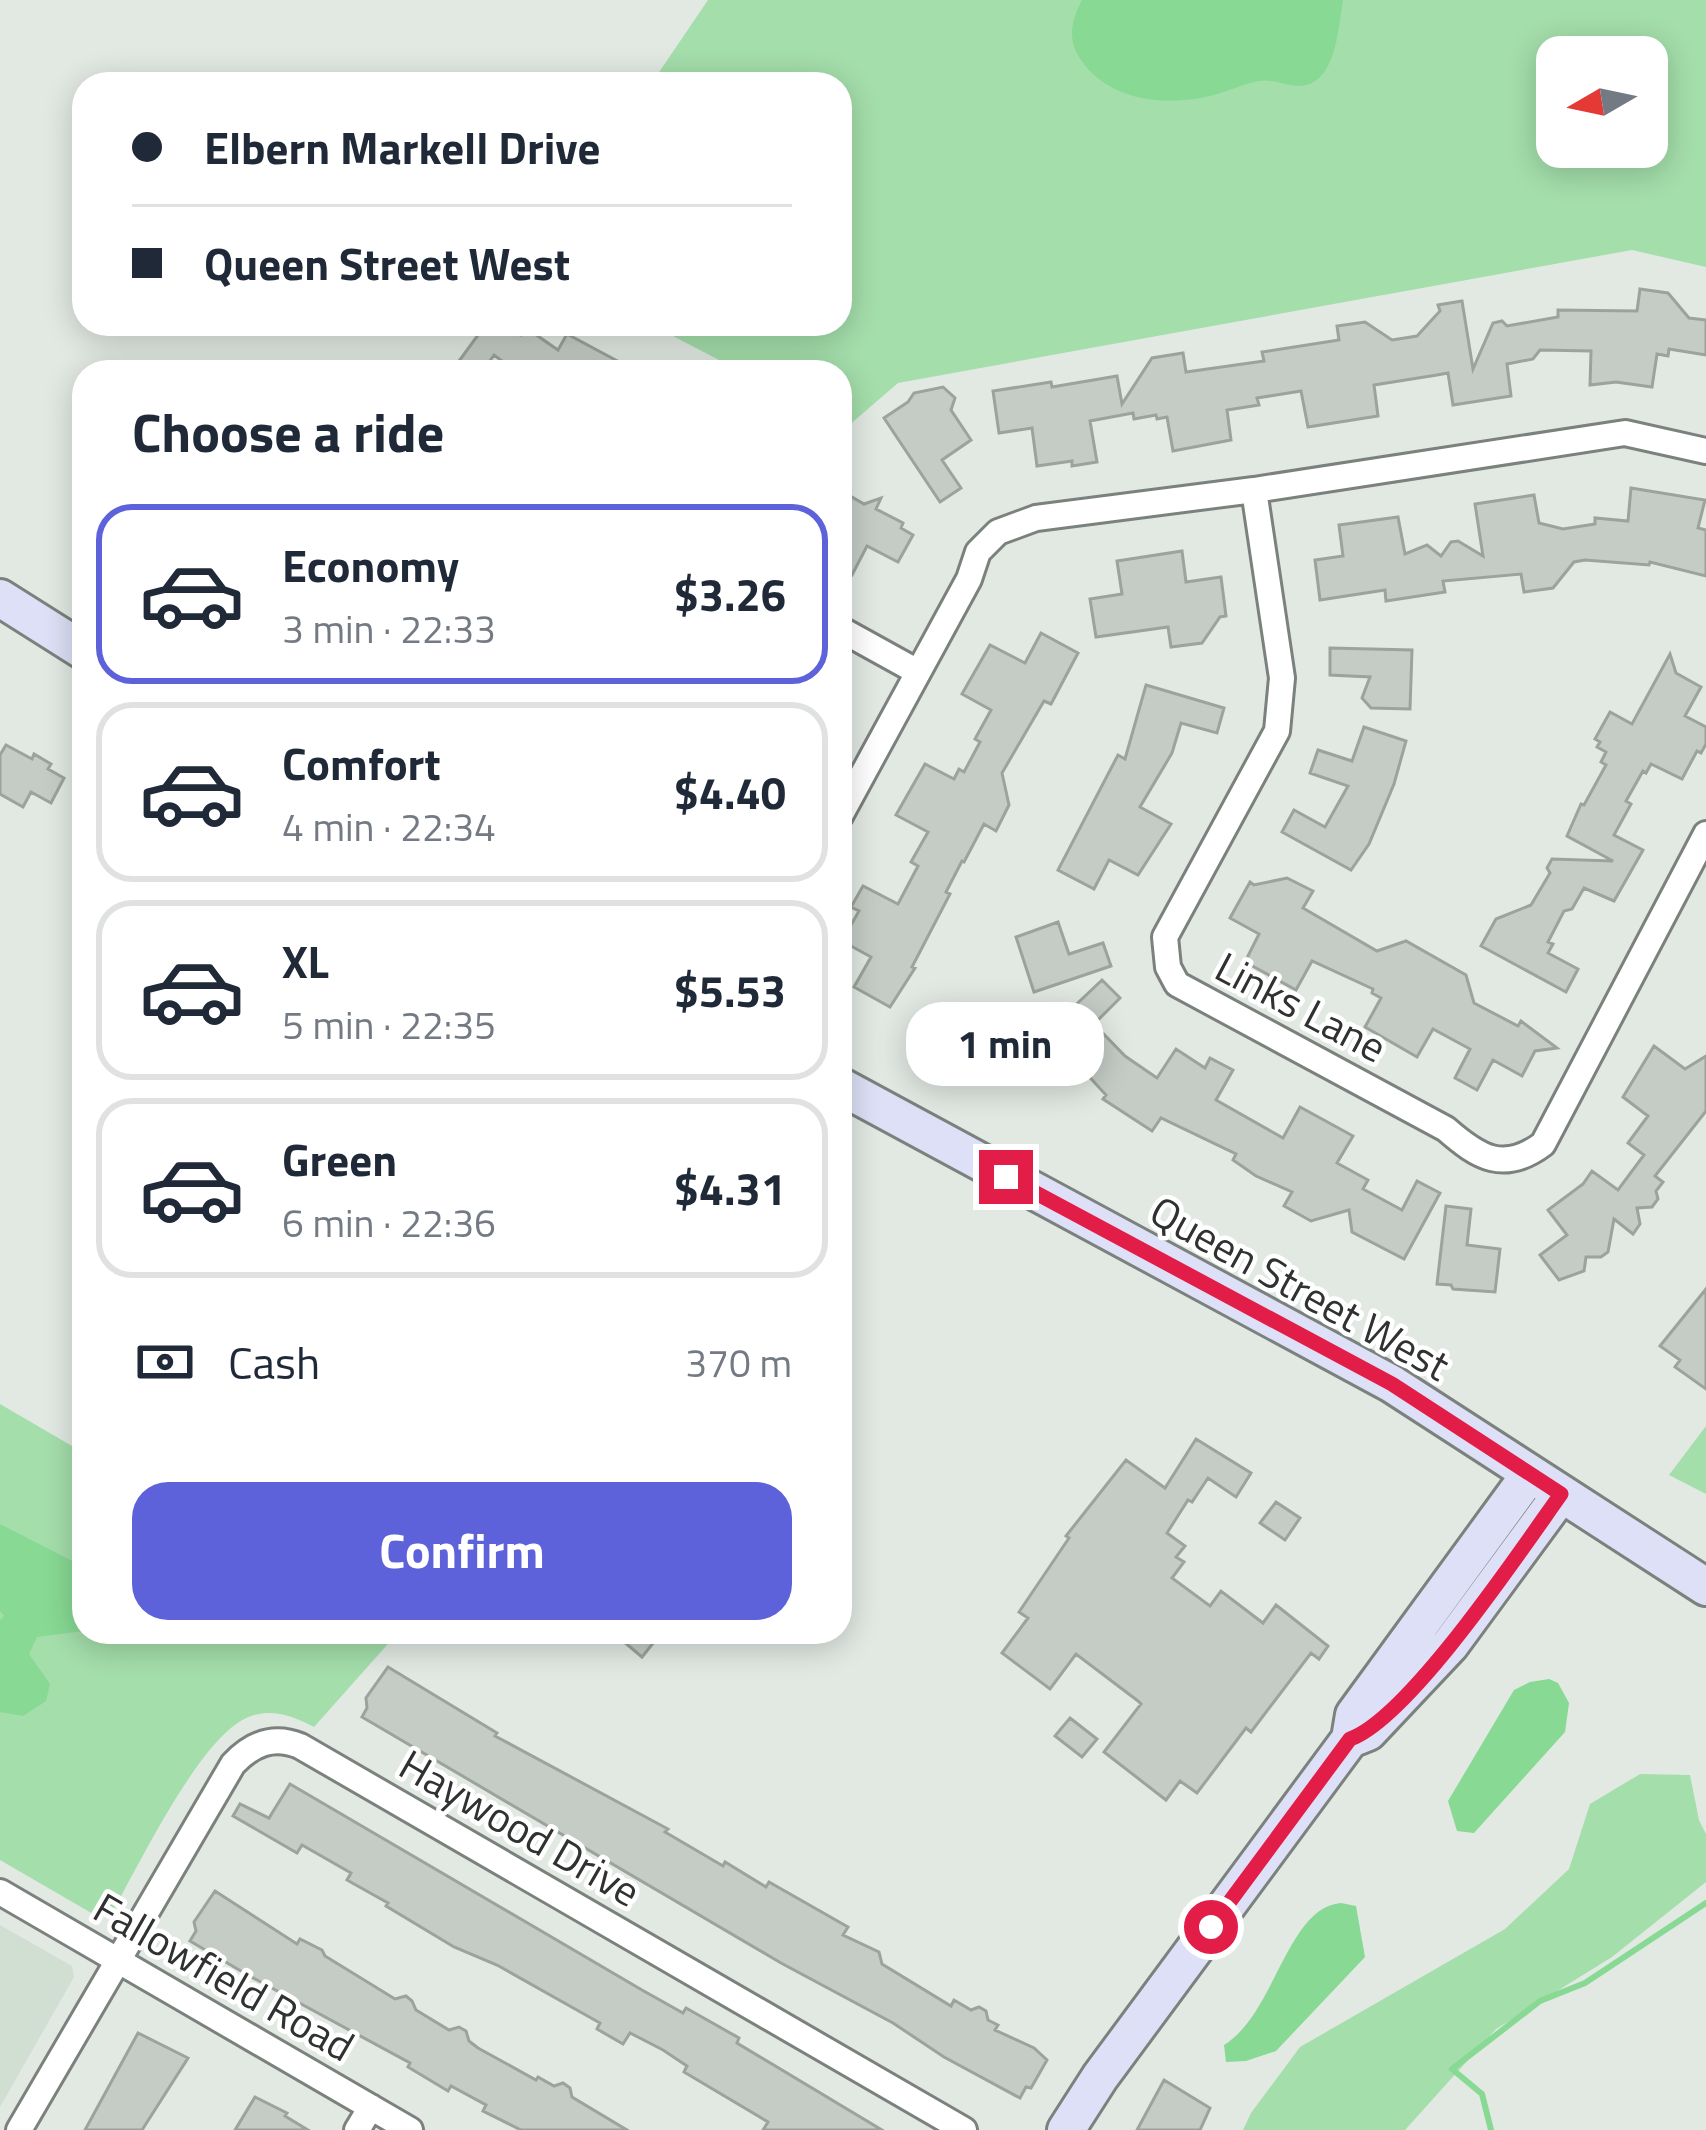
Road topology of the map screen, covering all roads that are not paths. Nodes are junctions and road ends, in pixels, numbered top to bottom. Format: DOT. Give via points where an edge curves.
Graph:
graph roads {
  1 [pos="1706,451"];
  2 [pos="1254,490"];
  3 [pos="0,598"];
  4 [pos="852,635"];
  5 [pos="72,643"];
  6 [pos="916,670"];
  7 [pos="852,793"];
  8 [pos="1706,833"];
  9 [pos="852,1092"];
  10 [pos="1530,1474"];
  11 [pos="1561,1494"];
  12 [pos="1706,1587"];
  13 [pos="1350,1739"];
  14 [pos="0,1892"];
  15 [pos="117,1960"];
  16 [pos="370,2107"];
  17 [pos="19,2130"];
  18 [pos="358,2130"];
  19 [pos="410,2130"];
  20 [pos="964,2130"];
  21 [pos="1066,2130"];
  1 -- 2 [label="street" via="1625,433"];
  2 -- 6 [label="street" via="1036,518 998,532 978,552"];
  2 -- 8 [label="street, Links Lane" via="1282,678 1277,731 1165,937 1178,984 1446,1129 1471,1151 1522,1159 1543,1144"];
  3 -- 5 [label="street"];
  4 -- 6 [label="street"];
  6 -- 7 [label="street"];
  9 -- 10 [label="street, Queen Street West" via="1392,1384"];
  10 -- 11 [label="street, Queen Street West"];
  10 -- 13 [label="street" via="1354,1715"];
  11 -- 12 [label="street, Queen Street West"];
  11 -- 13 [label="street" via="1450,1645 1369,1732"];
  13 -- 21 [label="street"];
  14 -- 15 [label="street, Fallowfield Road"];
  15 -- 16 [label="street, Fallowfield Road"];
  15 -- 17 [label="street, Haywood Drive"];
  15 -- 20 [label="street, Haywood Drive" via="233,1764 252,1747 290,1742"];
  16 -- 18 [label="street"];
  16 -- 19 [label="street, Fallowfield Road"];
}
